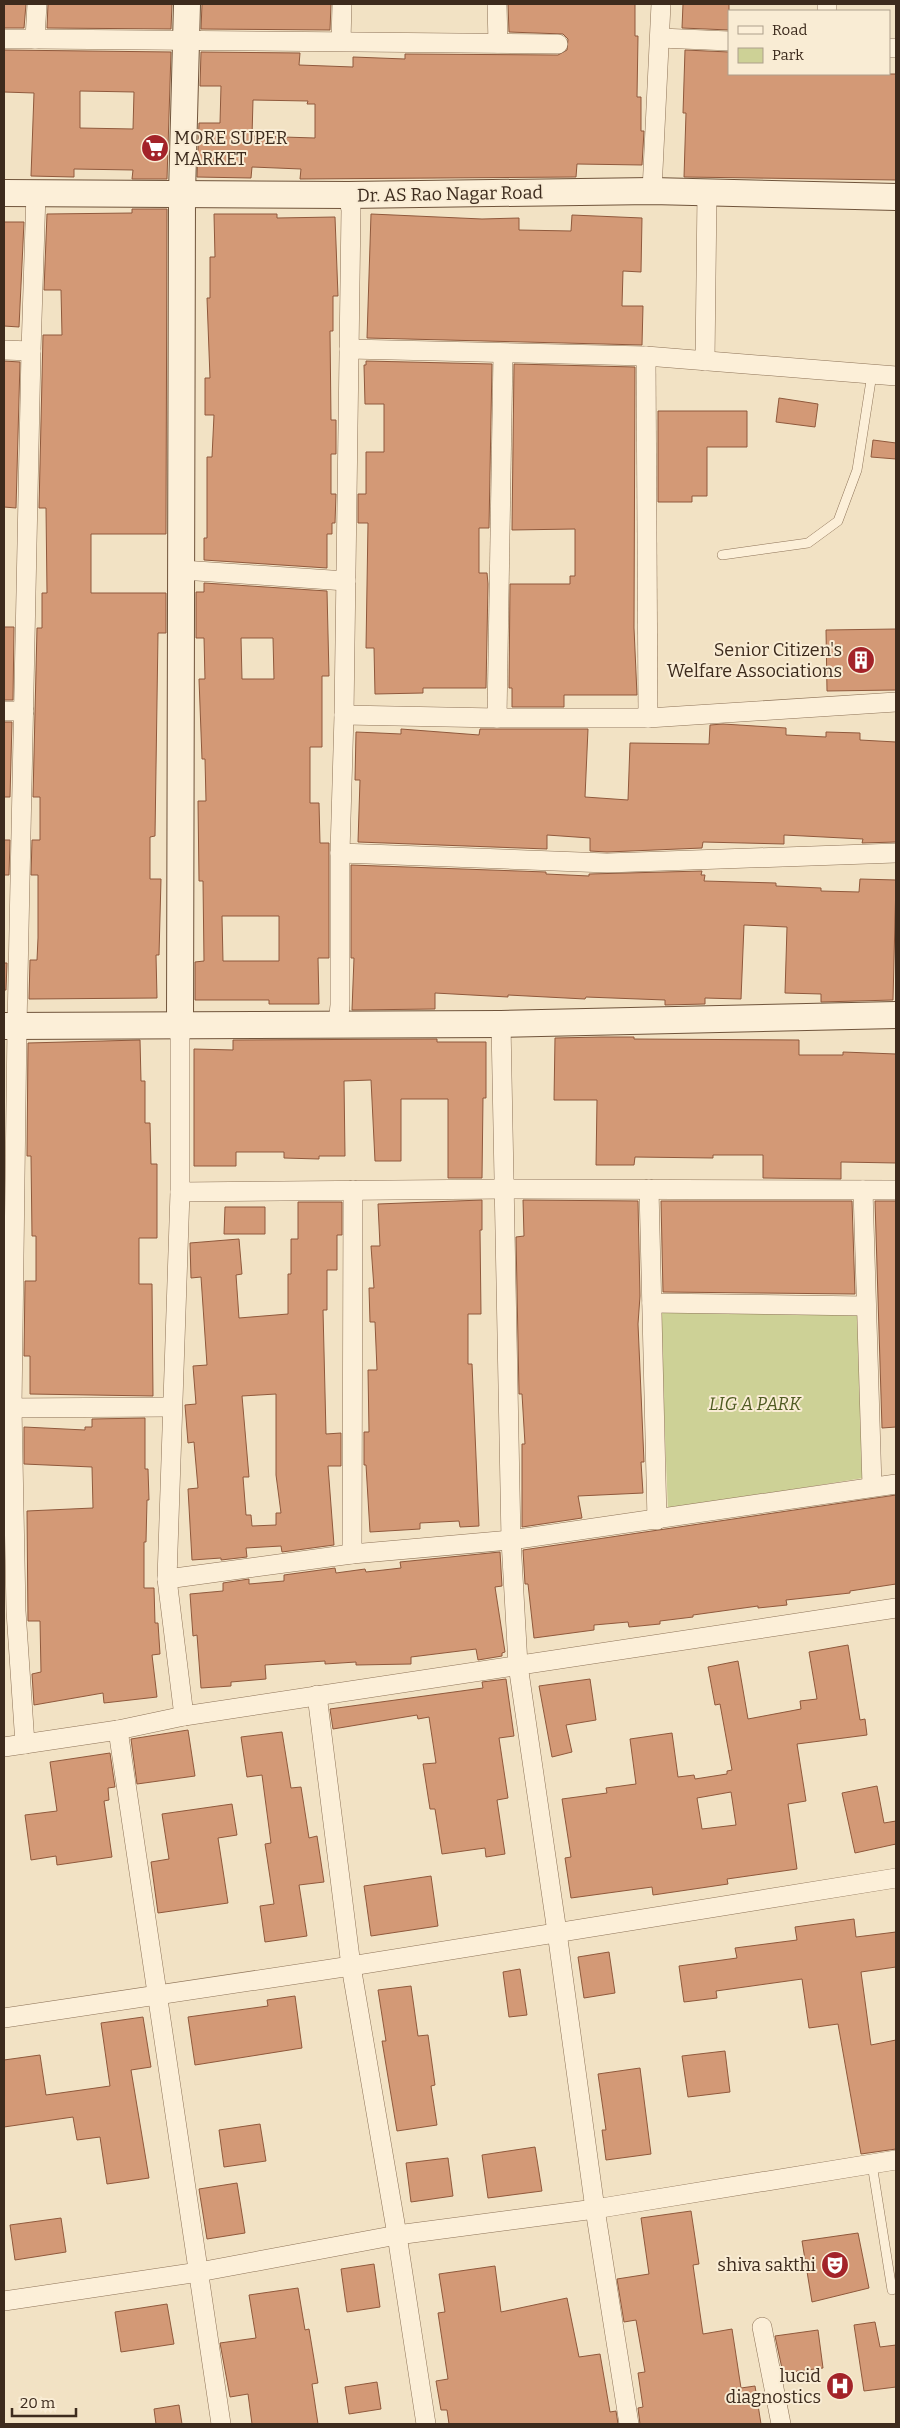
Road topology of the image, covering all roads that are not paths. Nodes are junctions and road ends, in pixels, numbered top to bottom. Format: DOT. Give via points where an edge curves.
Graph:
graph roads {
  1 [pos="37,4"];
  2 [pos="187,4"];
  3 [pos="342,4"];
  4 [pos="498,4"];
  5 [pos="661,4"];
  6 [pos="660,38"];
  7 [pos="4,39"];
  8 [pos="186,39"];
  9 [pos="35,40"];
  10 [pos="728,41"];
  11 [pos="341,42"];
  12 [pos="498,43"];
  13 [pos="558,44"];
  14 [pos="652,191"];
  15 [pos="707,192"];
  16 [pos="4,193"];
  17 [pos="36,193"];
  18 [pos="182,194"];
  19 [pos="348,195"];
  20 [pos="896,197"];
  21 [pos="349,349"];
  22 [pos="4,350"];
  23 [pos="31,351"];
  24 [pos="503,354"];
  25 [pos="646,356"];
  26 [pos="705,361"];
  27 [pos="872,374"];
  28 [pos="896,376"];
  29 [pos="722,555"];
  30 [pos="182,570"];
  31 [pos="346,581"];
  32 [pos="896,702"];
  33 [pos="4,710"];
  34 [pos="24,711"];
  35 [pos="344,715"];
  36 [pos="497,718"];
  37 [pos="648,718"];
  38 [pos="340,853"];
  39 [pos="896,853"];
  40 [pos="896,1015"];
  41 [pos="338,1024"];
  42 [pos="501,1024"];
  43 [pos="180,1025"];
  44 [pos="10,1026"];
  45 [pos="506,1189"];
  46 [pos="649,1189"];
  47 [pos="353,1190"];
  48 [pos="863,1190"];
  49 [pos="896,1190"];
  50 [pos="180,1192"];
  51 [pos="652,1303"];
  52 [pos="866,1306"];
  53 [pos="172,1407"];
  54 [pos="8,1408"];
  55 [pos="896,1484"];
  56 [pos="872,1486"];
  57 [pos="657,1520"];
  58 [pos="511,1540"];
  59 [pos="352,1554"];
  60 [pos="167,1579"];
  61 [pos="896,1608"];
  62 [pos="518,1665"];
  63 [pos="316,1695"];
  64 [pos="184,1716"];
  65 [pos="118,1730"];
  66 [pos="25,1744"];
  67 [pos="4,1747"];
  68 [pos="896,1878"];
  69 [pos="558,1932"];
  70 [pos="351,1966"];
  71 [pos="158,1995"];
  72 [pos="4,2018"];
  73 [pos="896,2160"];
  74 [pos="872,2164"];
  75 [pos="595,2209"];
  76 [pos="396,2235"];
  77 [pos="199,2272"];
  78 [pos="892,2290"];
  79 [pos="4,2301"];
  80 [pos="762,2327"];
  81 [pos="221,2424"];
  82 [pos="426,2424"];
  83 [pos="629,2424"];
  84 [pos="781,2424"];
  1 -- 9 [label="street"];
  2 -- 8 [label="street"];
  3 -- 11 [label="street"];
  4 -- 12 [label="street"];
  5 -- 6 [label="street"];
  6 -- 10 [label="street"];
  6 -- 14 [label="street"];
  7 -- 9 [label="street"];
  8 -- 9 [label="street"];
  8 -- 11 [label="street"];
  8 -- 18 [label="street"];
  11 -- 12 [label="street"];
  12 -- 13 [label="street"];
  14 -- 15 [label="street, Dr. AS Rao Nagar Road"];
  14 -- 19 [label="street, Dr. AS Rao Nagar Road"];
  15 -- 20 [label="street, Dr. AS Rao Nagar Road"];
  15 -- 26 [label="street"];
  16 -- 17 [label="street, Dr. AS Rao Nagar Road"];
  17 -- 18 [label="street, Dr. AS Rao Nagar Road"];
  17 -- 23 [label="street"];
  18 -- 19 [label="street, Dr. AS Rao Nagar Road"];
  18 -- 30 [label="street"];
  19 -- 21 [label="street" via="351,210"];
  21 -- 24 [label="street"];
  21 -- 31 [label="street"];
  22 -- 23 [label="street"];
  23 -- 34 [label="street"];
  24 -- 25 [label="street"];
  24 -- 36 [label="street"];
  25 -- 26 [label="street"];
  25 -- 37 [label="street"];
  26 -- 27 [label="street"];
  27 -- 28 [label="street"];
  27 -- 29 [label="lane" via="857,470 838,520 808,543"];
  30 -- 31 [label="street"];
  30 -- 43 [label="street"];
  31 -- 35 [label="street"];
  32 -- 37 [label="street"];
  33 -- 34 [label="street"];
  34 -- 44 [label="street"];
  35 -- 36 [label="street"];
  35 -- 38 [label="street"];
  36 -- 37 [label="street"];
  38 -- 39 [label="street" via="608,863"];
  38 -- 41 [label="street"];
  40 -- 42 [label="street"];
  41 -- 42 [label="street"];
  41 -- 43 [label="street"];
  42 -- 45 [label="street"];
  43 -- 44 [label="street"];
  43 -- 50 [label="street"];
  44 -- 54 [label="street"];
  45 -- 46 [label="street"];
  45 -- 47 [label="street"];
  45 -- 58 [label="street"];
  46 -- 48 [label="street"];
  46 -- 51 [label="street"];
  47 -- 50 [label="street"];
  47 -- 59 [label="street"];
  48 -- 49 [label="street"];
  48 -- 52 [label="street"];
  50 -- 53 [label="street"];
  51 -- 52 [label="street"];
  51 -- 57 [label="street"];
  52 -- 56 [label="street"];
  53 -- 54 [label="street"];
  53 -- 60 [label="street"];
  54 -- 66 [label="street"];
  55 -- 56 [label="street"];
  56 -- 57 [label="street"];
  57 -- 58 [label="street"];
  58 -- 59 [label="street"];
  58 -- 62 [label="street"];
  59 -- 60 [label="street"];
  60 -- 64 [label="street"];
  61 -- 62 [label="street"];
  62 -- 63 [label="street"];
  62 -- 69 [label="street"];
  63 -- 64 [label="street"];
  63 -- 70 [label="street"];
  64 -- 65 [label="street"];
  65 -- 66 [label="street"];
  65 -- 71 [label="street"];
  66 -- 67 [label="street"];
  68 -- 69 [label="street"];
  69 -- 70 [label="street"];
  69 -- 75 [label="street"];
  70 -- 71 [label="street"];
  70 -- 76 [label="street"];
  71 -- 72 [label="street"];
  71 -- 77 [label="street"];
  73 -- 74 [label="street"];
  74 -- 75 [label="street"];
  74 -- 78 [label="lane"];
  75 -- 76 [label="street"];
  75 -- 83 [label="street"];
  76 -- 77 [label="street"];
  76 -- 82 [label="street"];
  77 -- 79 [label="street"];
  77 -- 81 [label="street"];
  80 -- 84 [label="street"];
}
